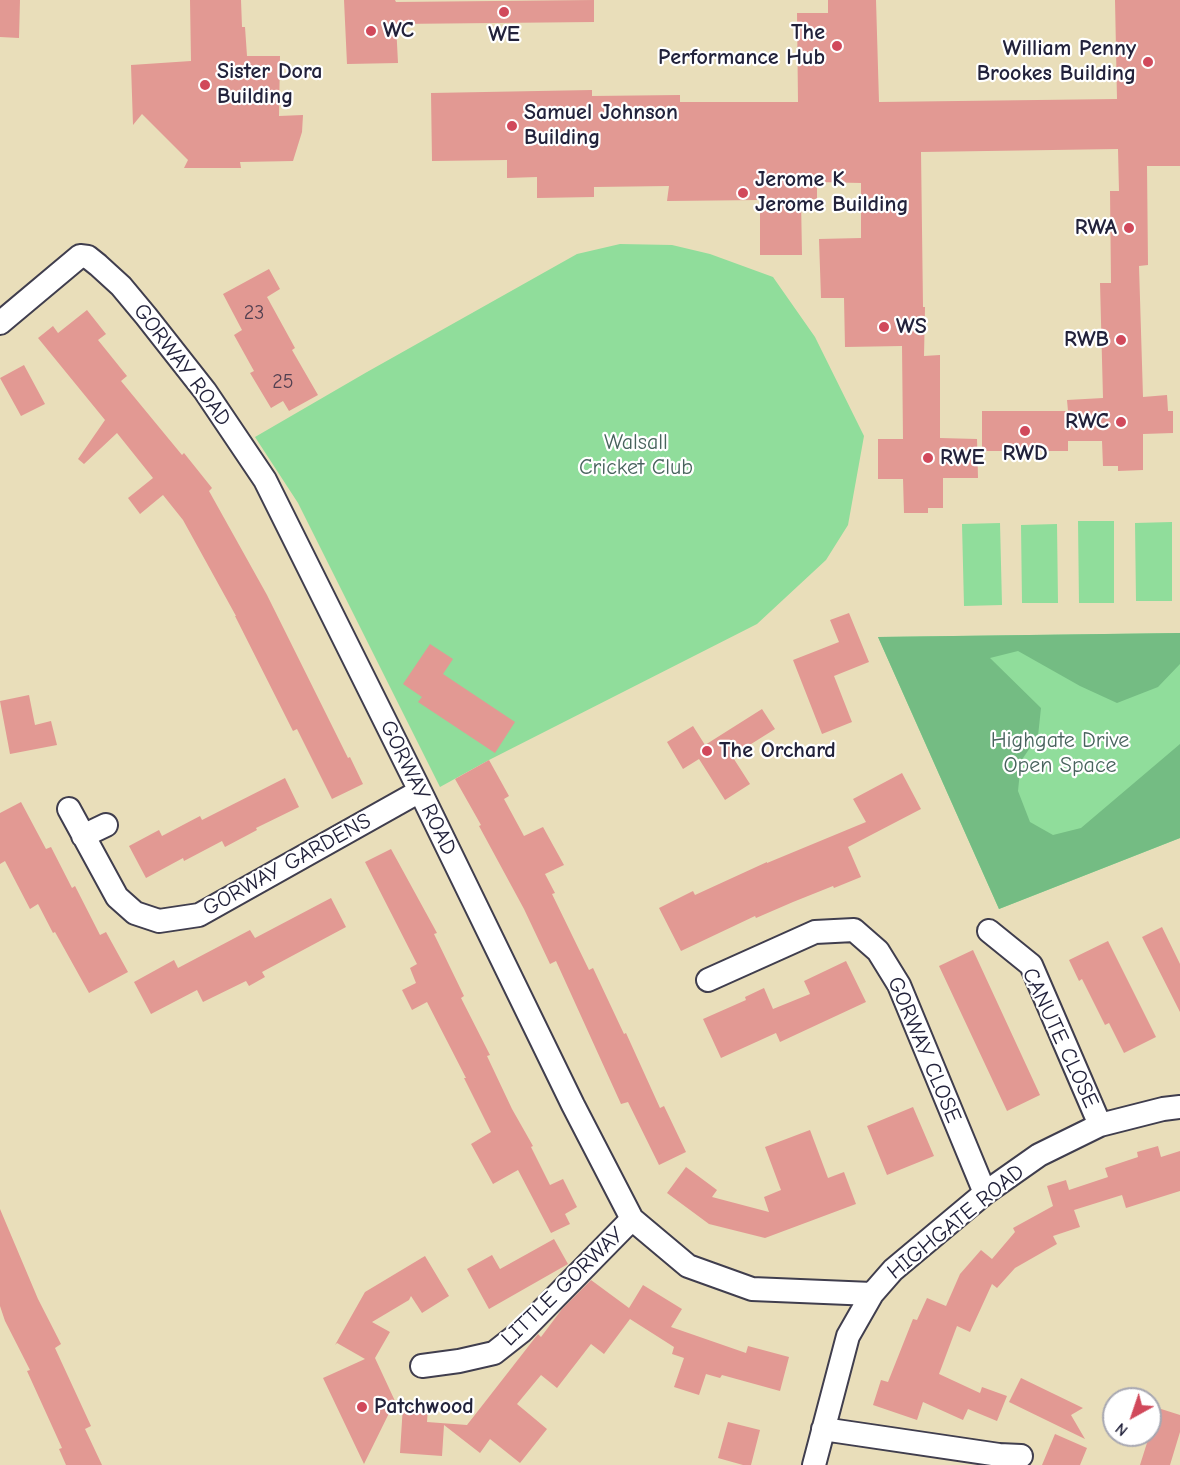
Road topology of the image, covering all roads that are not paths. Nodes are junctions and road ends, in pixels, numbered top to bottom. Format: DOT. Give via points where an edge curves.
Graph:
graph roads {
  1 [pos="0,322"];
  2 [pos="420,791"];
  3 [pos="69,809"];
  4 [pos="106,825"];
  5 [pos="83,836"];
  6 [pos="988,931"];
  7 [pos="708,979"];
  8 [pos="1180,1107"];
  9 [pos="1100,1125"];
  10 [pos="985,1193"];
  11 [pos="632,1219"];
  12 [pos="872,1294"];
  13 [pos="422,1366"];
  14 [pos="823,1430"];
  15 [pos="1006,1459"];
  16 [pos="814,1465"];
  1 -- 2 [label="street, GORWAY ROAD" via="80,256 88,257 121,286 205,391 265,480"];
  2 -- 5 [label="street, GORWAY GARDENS" via="199,915 159,921 135,913 117,897"];
  2 -- 11 [label="street, GORWAY ROAD"];
  3 -- 5 [label="street, GORWAY GARDENS"];
  4 -- 5 [label="street"];
  6 -- 9 [label="street, CANUTE CLOSE" via="1031,965"];
  7 -- 10 [label="street, GORWAY CLOSE" via="815,932 854,930 878,951 899,985"];
  8 -- 9 [label="street, HIGHGATE ROAD"];
  9 -- 10 [label="street, HIGHGATE ROAD" via="1039,1155"];
  10 -- 12 [label="street, HIGHGATE ROAD" via="893,1270"];
  11 -- 12 [label="street, GORWAY ROAD" via="688,1266 752,1288"];
  11 -- 13 [label="street, LITTLE GORWAY" via="522,1331 494,1353"];
  12 -- 14 [label="street, HIGHGATE ROAD" via="848,1336"];
  14 -- 15 [label="street"];
  14 -- 16 [label="street, HIGHGATE ROAD"];
}
